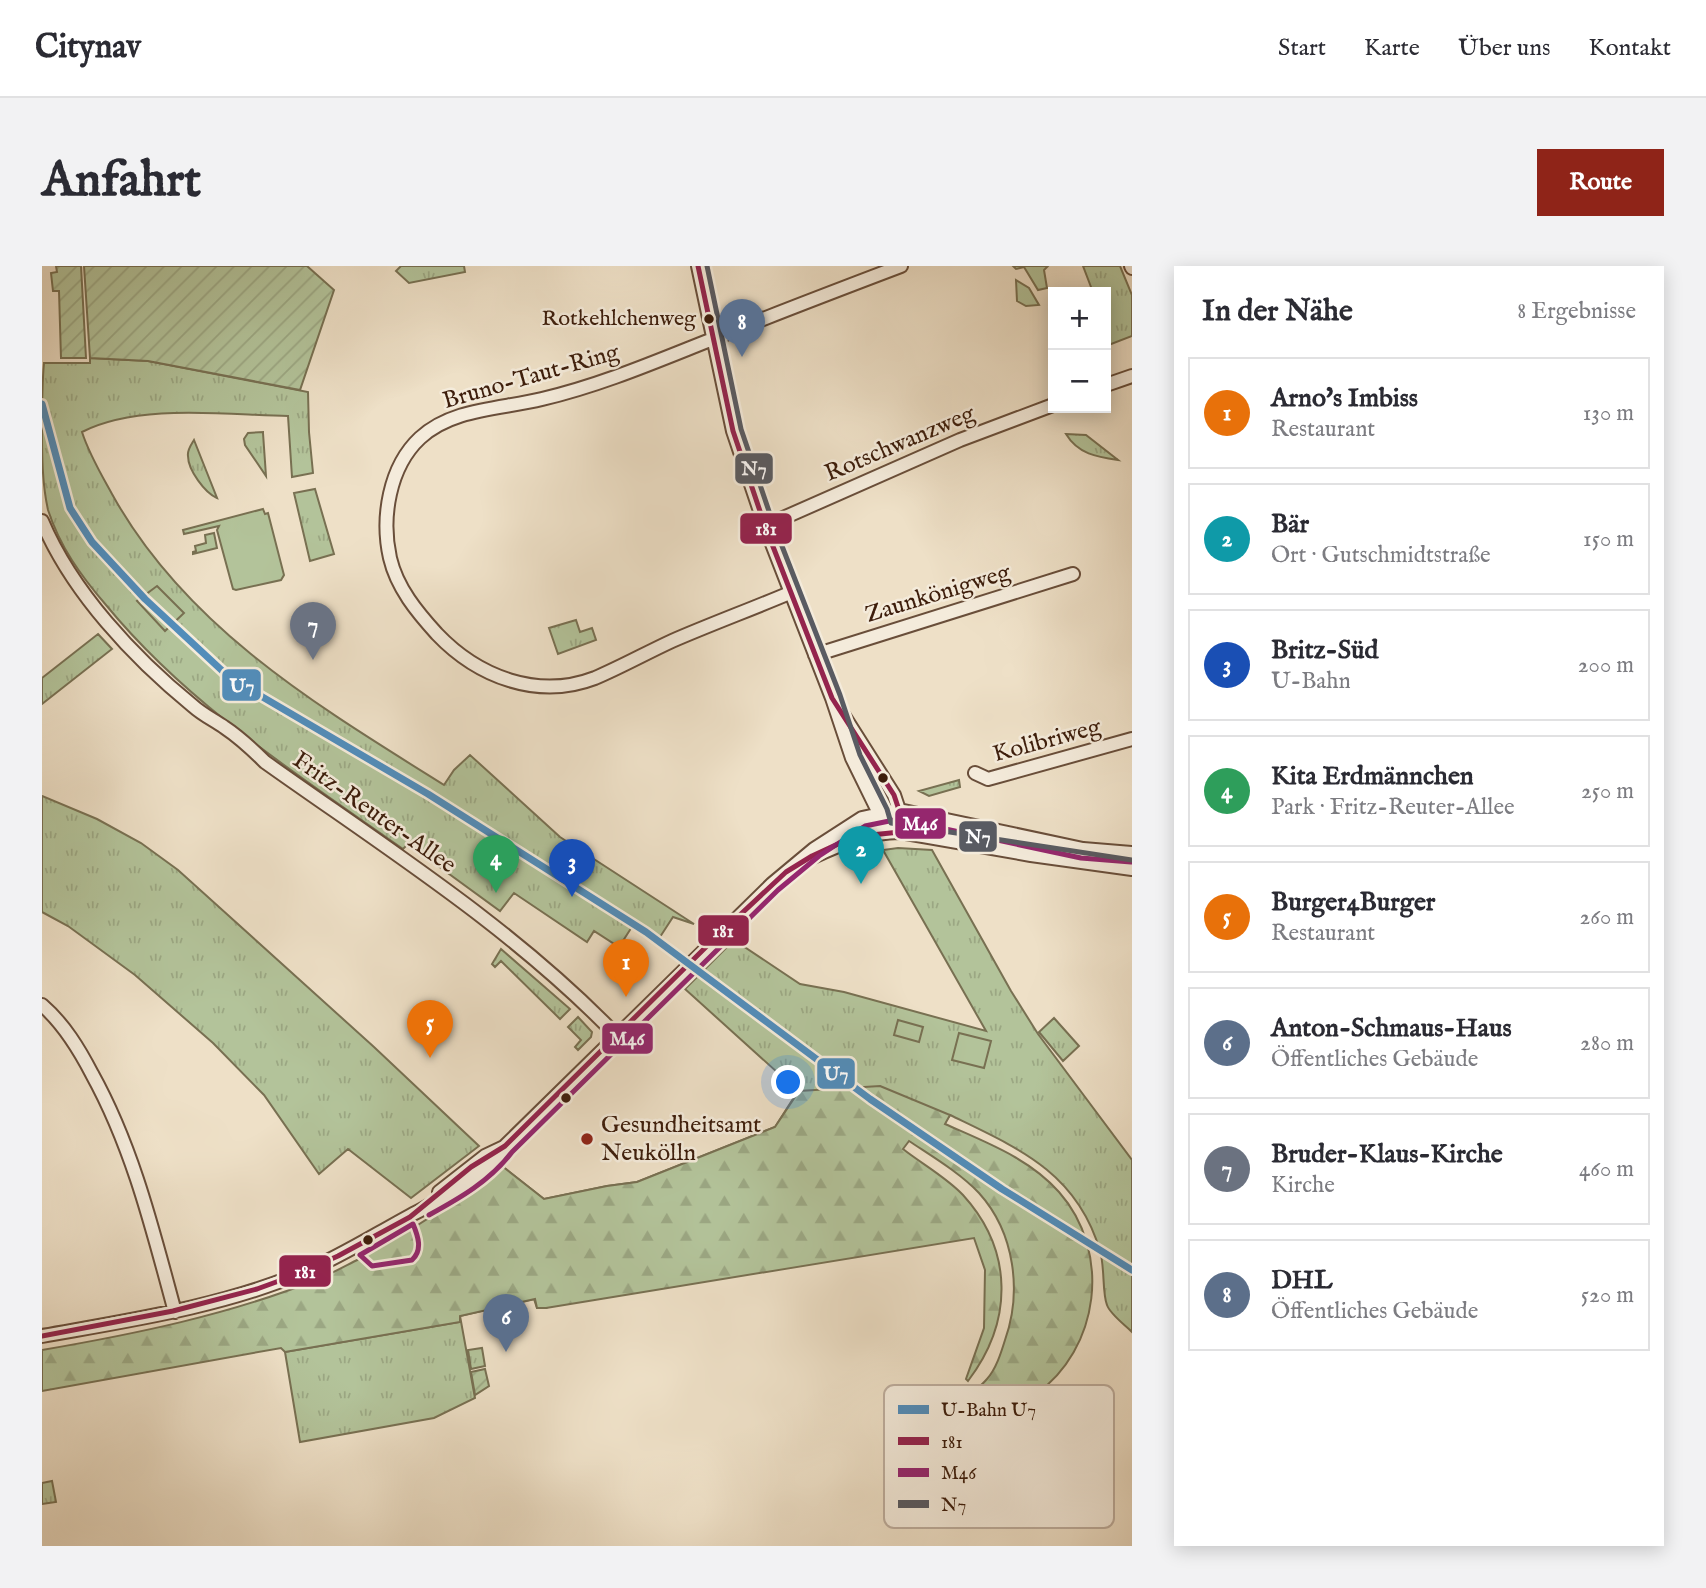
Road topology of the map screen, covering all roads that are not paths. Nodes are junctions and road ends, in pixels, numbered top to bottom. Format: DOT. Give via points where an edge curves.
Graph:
graph roads {
  1 [pos="698,266"];
  2 [pos="901,266"];
  3 [pos="713,339"];
  4 [pos="1132,376"];
  5 [pos="1111,383"];
  6 [pos="1048,407"];
  7 [pos="42,521"];
  8 [pos="765,526"];
  9 [pos="1073,574"];
  10 [pos="792,592"];
  11 [pos="816,655"];
  12 [pos="832,698"];
  13 [pos="1132,739"];
  14 [pos="975,773"];
  15 [pos="899,810"];
  16 [pos="879,813"];
  17 [pos="884,832"];
  18 [pos="900,832"];
  19 [pos="1132,853"];
  20 [pos="796,864"];
  21 [pos="1132,869"];
  22 [pos="42,1005"];
  23 [pos="617,1036"];
  24 [pos="175,1312"];
  25 [pos="42,1336"];
  1 -- 3 [label="street"];
  2 -- 3 [label="street"];
  3 -- 8 [label="street" via="733,431"];
  3 -- 10 [label="street, Bruno-Taut-Ring" via="596,384 467,414 431,430 402,461 392,486 387,520 391,563 411,603 450,647 482,670 529,685 595,678 673,640"];
  4 -- 5 [label="street"];
  6 -- 8 [label="street, Rotschwanzweg" via="960,440"];
  7 -- 23 [label="street, Fritz-Reuter-Allee" via="81,590 138,654 232,743 494,925"];
  8 -- 10 [label="street"];
  9 -- 11 [label="street, Zaunkönigweg"];
  10 -- 11 [label="street"];
  11 -- 12 [label="street"];
  12 -- 15 [label="street" via="894,794"];
  12 -- 16 [label="street" via="852,758"];
  13 -- 14 [label="street, Kolibriweg" via="988,779"];
  15 -- 16 [label="street"];
  15 -- 18 [label="street"];
  15 -- 19 [label="street" via="1083,849"];
  16 -- 17 [label="street"];
  16 -- 20 [label="street" via="862,818"];
  17 -- 18 [label="street"];
  17 -- 20 [label="street"];
  18 -- 21 [label="street"];
  20 -- 23 [label="street"];
  22 -- 24 [label="street" via="78,1048 113,1115 140,1186"];
  23 -- 24 [label="street" via="496,1160 436,1203 303,1272"];
  24 -- 25 [label="street"];
}
